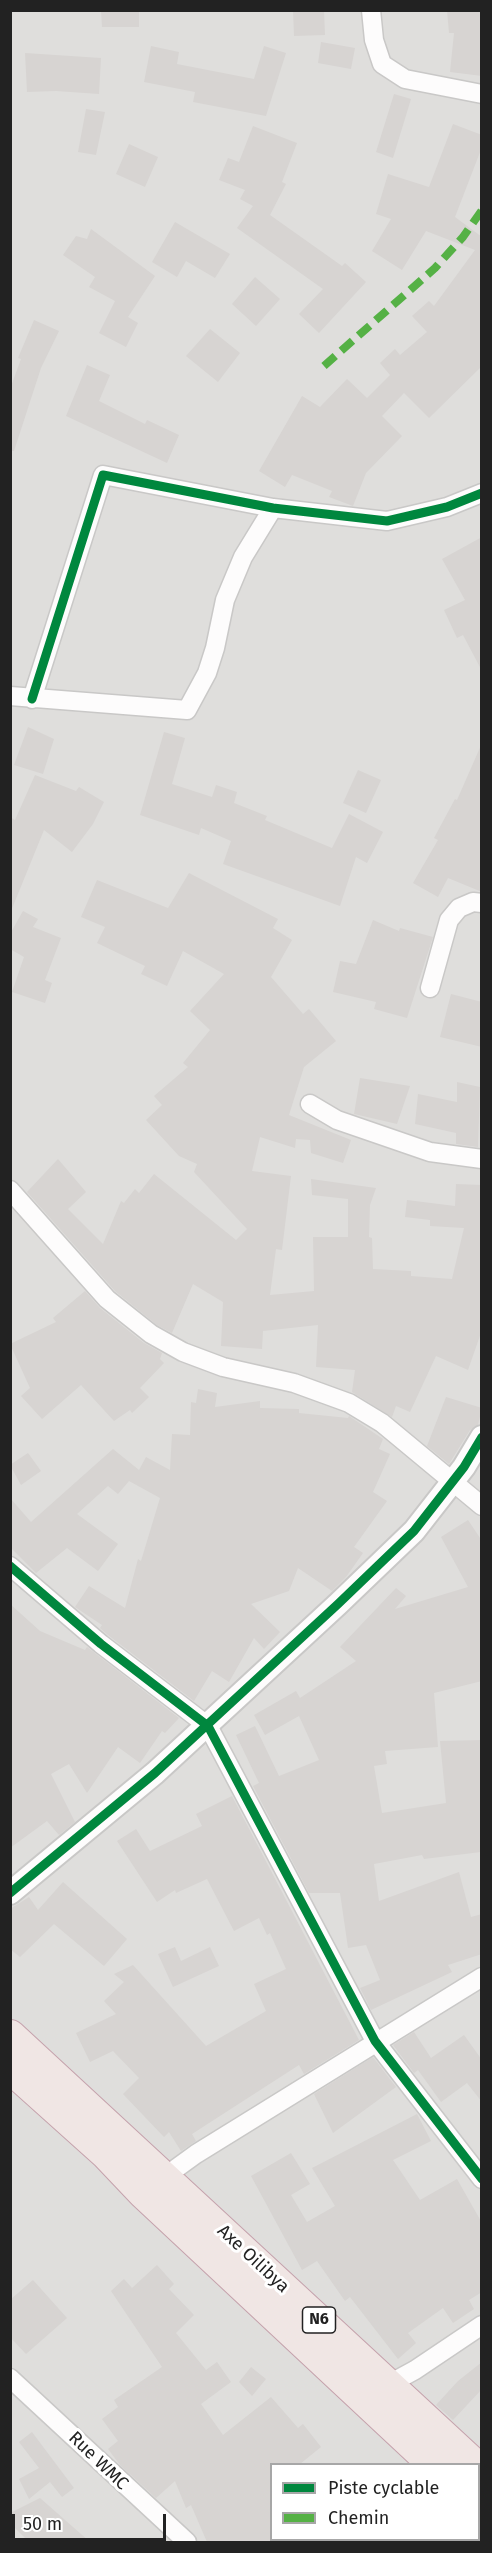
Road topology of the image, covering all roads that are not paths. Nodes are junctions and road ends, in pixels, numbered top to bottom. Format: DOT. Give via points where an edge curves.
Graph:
graph roads {
  1 [pos="371,10"];
  2 [pos="482,94"];
  3 [pos="482,493"];
  4 [pos="273,508"];
  5 [pos="10,696"];
  6 [pos="32,699"];
  7 [pos="482,903"];
  8 [pos="430,988"];
  9 [pos="310,1104"];
  10 [pos="482,1159"];
  11 [pos="10,1190"];
  12 [pos="482,1437"];
  13 [pos="451,1481"];
  14 [pos="482,1506"];
  15 [pos="10,1566"];
  16 [pos="208,1726"];
  17 [pos="10,1893"];
  18 [pos="482,1977"];
  19 [pos="10,2036"];
  20 [pos="375,2041"];
  21 [pos="10,2067"];
  22 [pos="482,2179"];
  23 [pos="154,2184"];
  24 [pos="482,2325"];
  25 [pos="10,2378"];
  26 [pos="377,2392"];
  27 [pos="433,2463"];
  28 [pos="472,2463"];
  29 [pos="187,2542"];
  1 -- 2 [label="street" via="374,40 382,64 405,79"];
  3 -- 4 [label="street" via="447,507 387,521"];
  4 -- 6 [label="street" via="243,557 225,600 207,673 187,710"];
  4 -- 6 [label="street" via="103,475"];
  5 -- 6 [label="street"];
  7 -- 8 [label="street" via="459,908 449,920"];
  9 -- 10 [label="street" via="337,1120 430,1152"];
  11 -- 13 [label="street" via="107,1299 151,1334 223,1368 294,1383 349,1402 382,1423"];
  12 -- 13 [label="street"];
  13 -- 14 [label="street"];
  13 -- 16 [label="street" via="414,1531"];
  15 -- 16 [label="street" via="101,1644"];
  16 -- 17 [label="street"];
  16 -- 20 [label="street"];
  18 -- 20 [label="street"];
  19 -- 23 [label="highway, N6"];
  20 -- 22 [label="street"];
  20 -- 23 [label="street"];
  21 -- 23 [label="highway, N6" via="106,2153"];
  23 -- 26 [label="highway, Axe Oilibya / N6"];
  24 -- 26 [label="street"];
  25 -- 29 [label="street, Rue WMC"];
  26 -- 27 [label="highway, Axe Oilibya / N6"];
  26 -- 28 [label="highway, Axe Oilibya / N6"];
}
